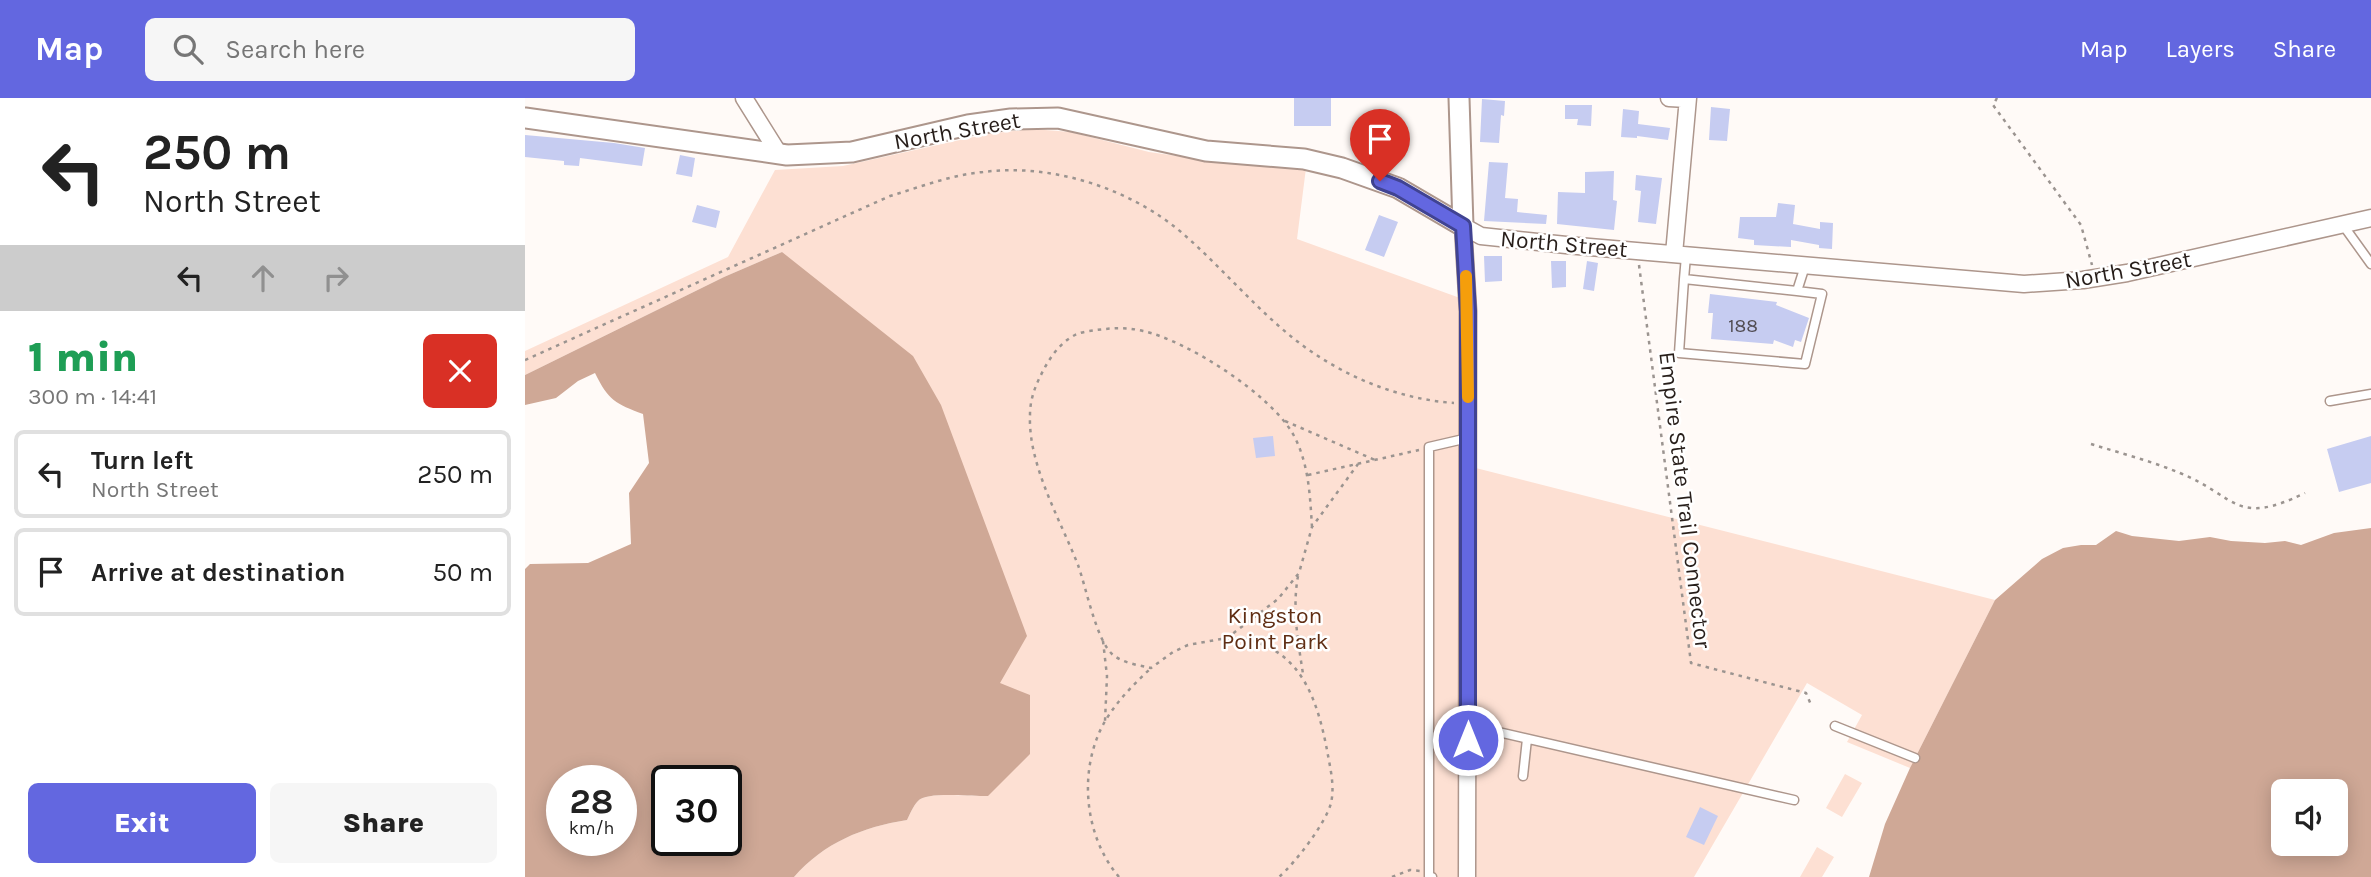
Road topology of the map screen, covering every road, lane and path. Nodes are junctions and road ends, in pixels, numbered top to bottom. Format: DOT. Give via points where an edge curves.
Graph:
graph roads {
  1 [pos="744,98"];
  2 [pos="1458,98"];
  3 [pos="1669,98"];
  4 [pos="1997,98"];
  5 [pos="1687,99"];
  6 [pos="525,118"];
  7 [pos="779,154"];
  8 [pos="2371,218"];
  9 [pos="2343,225"];
  10 [pos="1463,226"];
  11 [pos="1637,251"];
  12 [pos="1680,255"];
  13 [pos="2371,264"];
  14 [pos="1805,266"];
  15 [pos="2096,278"];
  16 [pos="1684,279"];
  17 [pos="1797,291"];
  18 [pos="525,360"];
  19 [pos="2371,394"];
  20 [pos="2330,401"];
  21 [pos="1461,403"];
  22 [pos="1283,420"];
  23 [pos="1468,438"];
  24 [pos="2091,444"];
  25 [pos="1429,447"];
  26 [pos="1375,460"];
  27 [pos="1358,464"];
  28 [pos="1308,475"];
  29 [pos="2305,493"];
  30 [pos="1312,527"];
  31 [pos="1299,573"];
  32 [pos="1102,637"];
  33 [pos="1227,638"];
  34 [pos="1151,668"];
  35 [pos="1303,676"];
  36 [pos="1812,707"];
  37 [pos="1105,721"];
  38 [pos="1468,725"];
  39 [pos="1835,726"];
  40 [pos="1527,739"];
  41 [pos="1915,758"];
  42 [pos="1523,776"];
  43 [pos="1794,800"];
  44 [pos="1431,876"];
  45 [pos="1119,877"];
  46 [pos="1280,877"];
  47 [pos="1392,877"];
  48 [pos="1467,877"];
  1 -- 7 [label="street"];
  2 -- 10 [label="street"];
  3 -- 5 [label="street"];
  4 -- 15 [label="path" via="1993,105 2081,225"];
  5 -- 12 [label="street"];
  6 -- 7 [label="street, North Street"];
  7 -- 10 [label="street, North Street" via="852,152 968,125 1011,118 1058,118 1206,151 1304,159 1342,167 1398,188"];
  8 -- 9 [label="street, North Street"];
  9 -- 13 [label="lane"];
  9 -- 15 [label="street, North Street"];
  10 -- 11 [label="street, North Street" via="1481,236"];
  10 -- 23 [label="street"];
  11 -- 12 [label="street, North Street"];
  11 -- 36 [label="path, Empire State Trail Connector" via="1691,663 1806,693"];
  12 -- 14 [label="street, North Street"];
  12 -- 16 [label="lane"];
  14 -- 15 [label="street, North Street" via="2024,284"];
  14 -- 17 [label="lane"];
  16 -- 17 [label="lane"];
  16 -- 17 [label="lane" via="1679,353 1805,364 1822,294"];
  18 -- 21 [label="path" via="890,197 982,172 1020,170 1086,183 1161,216 1285,331 1348,373 1383,390"];
  19 -- 20 [label="lane"];
  22 -- 26 [label="path"];
  22 -- 28 [label="path" via="1294,435"];
  22 -- 32 [label="path" via="1208,359 1144,331 1114,327 1075,334 1052,354 1034,388 1032,444"];
  23 -- 25 [label="lane"];
  23 -- 38 [label="street"];
  24 -- 29 [label="path" via="2181,473 2230,503 2260,510"];
  25 -- 26 [label="path"];
  25 -- 44 [label="lane"];
  26 -- 27 [label="path"];
  27 -- 28 [label="path"];
  27 -- 30 [label="path"];
  28 -- 30 [label="path"];
  30 -- 31 [label="path"];
  31 -- 33 [label="path" via="1278,599"];
  31 -- 35 [label="path" via="1295,620"];
  32 -- 34 [label="path" via="1111,653"];
  32 -- 37 [label="path" via="1108,676"];
  33 -- 34 [label="path" via="1188,645"];
  33 -- 35 [label="path" via="1253,641 1281,654"];
  34 -- 37 [label="path"];
  35 -- 46 [label="path" via="1319,711 1333,790 1323,822"];
  37 -- 45 [label="path" via="1090,765 1091,822"];
  38 -- 40 [label="lane"];
  38 -- 48 [label="street"];
  39 -- 41 [label="lane"];
  40 -- 42 [label="lane"];
  40 -- 43 [label="lane"];
  44 -- 47 [label="path" via="1411,870"];
}
